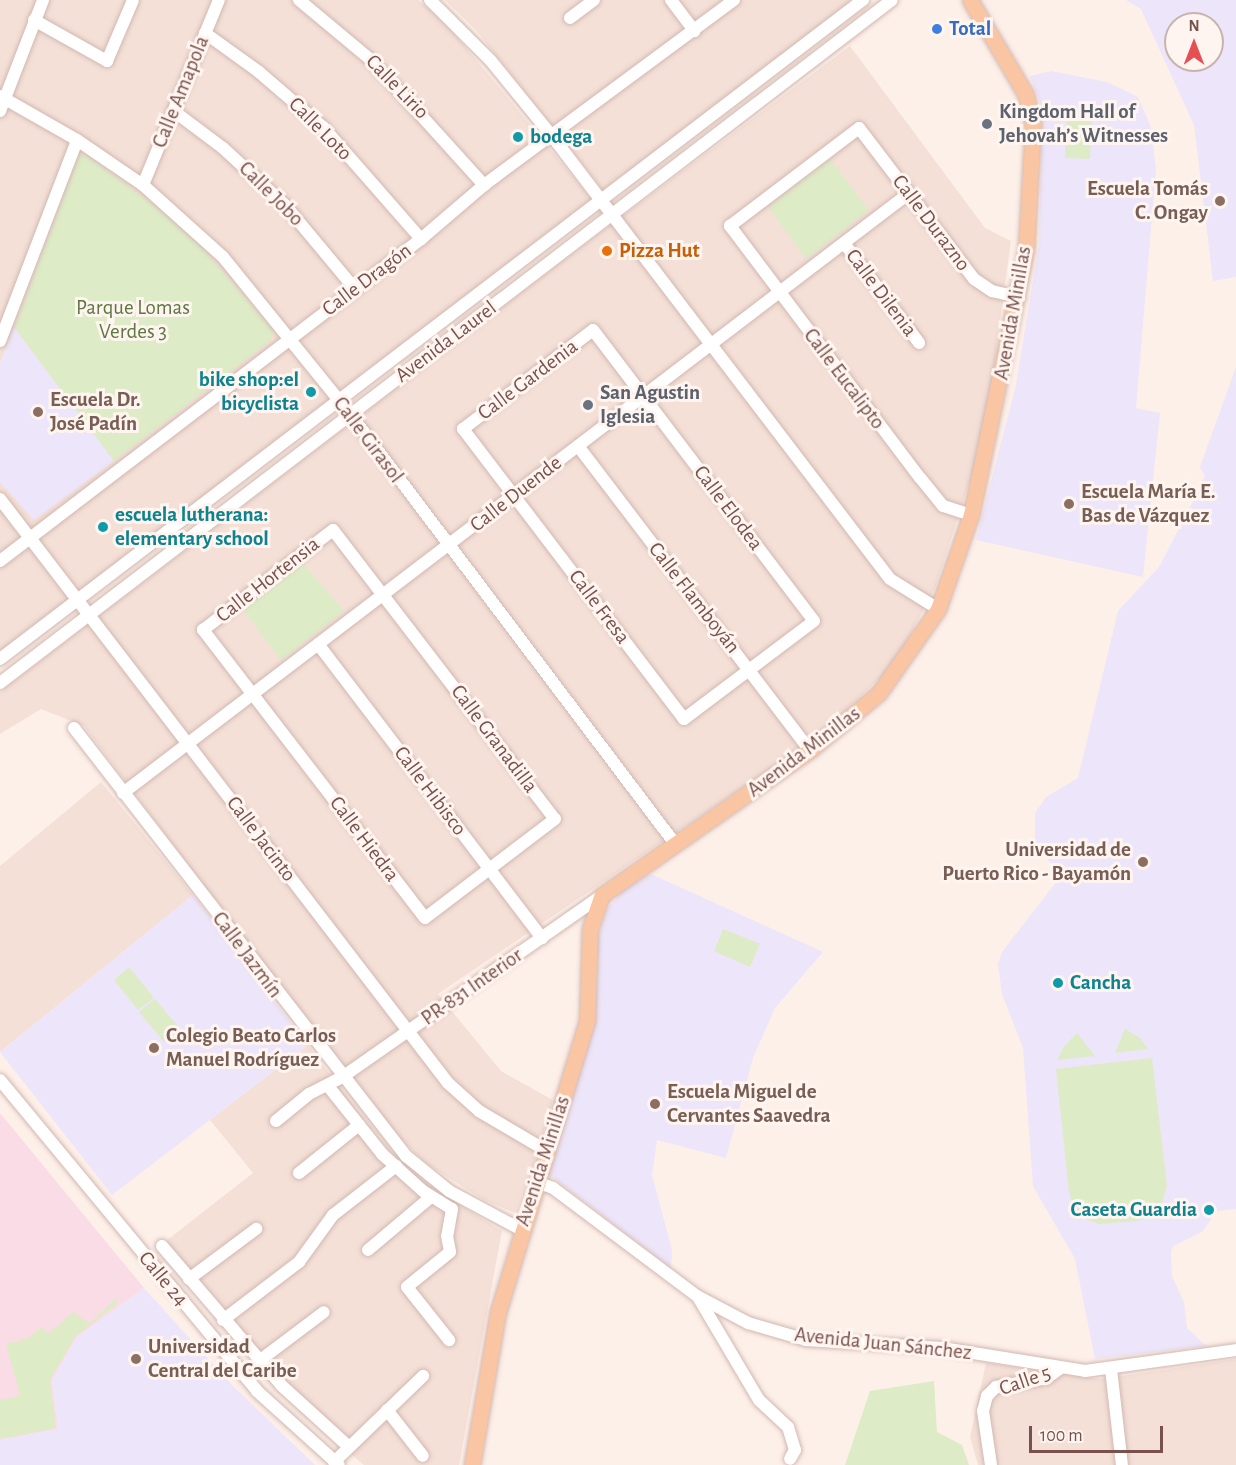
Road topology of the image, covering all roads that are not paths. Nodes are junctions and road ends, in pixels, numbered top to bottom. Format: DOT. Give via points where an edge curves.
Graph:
graph roads {
  1 [pos="43,0"];
  2 [pos="133,0"];
  3 [pos="219,0"];
  4 [pos="299,0"];
  5 [pos="430,0"];
  6 [pos="594,0"];
  7 [pos="671,0"];
  8 [pos="734,0"];
  9 [pos="863,0"];
  10 [pos="892,0"];
  11 [pos="970,0"];
  12 [pos="570,18"];
  13 [pos="34,20"];
  14 [pos="694,31"];
  15 [pos="205,33"];
  16 [pos="2,97"];
  17 [pos="0,111"];
  18 [pos="175,112"];
  19 [pos="552,136"];
  20 [pos="77,140"];
  21 [pos="143,185"];
  22 [pos="484,185"];
  23 [pos="909,194"];
  24 [pos="600,201"];
  25 [pos="612,216"];
  26 [pos="730,226"];
  27 [pos="421,239"];
  28 [pos="843,243"];
  29 [pos="356,289"];
  30 [pos="778,293"];
  31 [pos="1018,297"];
  32 [pos="291,339"];
  33 [pos="0,341"];
  34 [pos="919,343"];
  35 [pos="711,345"];
  36 [pos="643,397"];
  37 [pos="338,400"];
  38 [pos="351,415"];
  39 [pos="578,446"];
  40 [pos="513,496"];
  41 [pos="0,500"];
  42 [pos="971,515"];
  43 [pos="31,537"];
  44 [pos="449,545"];
  45 [pos="0,561"];
  46 [pos="384,595"];
  47 [pos="77,600"];
  48 [pos="938,609"];
  49 [pos="89,615"];
  50 [pos="318,644"];
  51 [pos="0,659"];
  52 [pos="750,670"];
  53 [pos="0,683"];
  54 [pos="254,694"];
  55 [pos="74,728"];
  56 [pos="189,743"];
  57 [pos="810,750"];
  58 [pos="123,793"];
  59 [pos="676,845"];
  60 [pos="490,868"];
  61 [pos="602,895"];
  62 [pos="542,938"];
  63 [pos="408,1032"];
  64 [pos="341,1078"];
  65 [pos="0,1080"];
  66 [pos="328,1086"];
  67 [pos="276,1121"];
  68 [pos="358,1125"];
  69 [pos="548,1151"];
  70 [pos="396,1166"];
  71 [pos="299,1173"];
  72 [pos="536,1182"];
  73 [pos="432,1197"];
  74 [pos="256,1229"];
  75 [pos="520,1229"];
  76 [pos="162,1246"];
  77 [pos="368,1250"];
  78 [pos="189,1279"];
  79 [pos="697,1296"];
  80 [pos="324,1312"];
  81 [pos="223,1320"];
  82 [pos="449,1340"];
  83 [pos="1236,1350"];
  84 [pos="259,1361"];
  85 [pos="1061,1368"];
  86 [pos="1111,1369"];
  87 [pos="423,1376"];
  88 [pos="387,1410"];
  89 [pos="348,1446"];
  90 [pos="423,1456"];
  91 [pos="790,1459"];
  92 [pos="336,1463"];
  93 [pos="472,1465"];
  94 [pos="991,1465"];
  95 [pos="1122,1465"];
  1 -- 13 [label="street"];
  2 -- 13 [label="street" via="107,61"];
  3 -- 15 [label="street, Calle Amapola"];
  4 -- 22 [label="street, Calle Lirio" via="371,60"];
  5 -- 19 [label="street" via="491,61"];
  6 -- 12 [label="street"];
  7 -- 14 [label="street"];
  8 -- 14 [label="street, Calle Dragón"];
  9 -- 24 [label="street, Avenida Laurel"];
  10 -- 25 [label="street, Avenida Laurel"];
  11 -- 31 [label="main road, Avenida Minillas" via="1026,95 1033,124 1026,250"];
  13 -- 16 [label="street"];
  14 -- 19 [label="street, Calle Dragón"];
  15 -- 18 [label="street, Calle Amapola"];
  15 -- 27 [label="street, Calle Loto" via="259,72 323,127"];
  16 -- 17 [label="street"];
  16 -- 20 [label="street, Calle Girasol"];
  18 -- 21 [label="street, Calle Amapola"];
  18 -- 29 [label="street, Calle Jobo" via="223,148 285,205"];
  19 -- 22 [label="street, Calle Dragón"];
  19 -- 24 [label="street"];
  20 -- 21 [label="street, Calle Girasol"];
  20 -- 33 [label="street"];
  21 -- 32 [label="street, Calle Girasol" via="223,257"];
  22 -- 27 [label="street, Calle Dragón"];
  23 -- 26 [label="street, Calle Durazno" via="859,128"];
  23 -- 28 [label="street, Calle Duende"];
  23 -- 31 [label="street, Calle Durazno" via="974,279 992,291"];
  24 -- 25 [label="street"];
  24 -- 37 [label="street, Avenida Laurel"];
  25 -- 35 [label="street"];
  25 -- 38 [label="street, Avenida Laurel"];
  26 -- 30 [label="street, Calle Eucalipto"];
  27 -- 29 [label="street, Calle Dragón"];
  28 -- 30 [label="street, Calle Duende"];
  28 -- 34 [label="street, Calle Dilenia"];
  29 -- 32 [label="street, Calle Dragón"];
  30 -- 35 [label="street, Calle Duende"];
  30 -- 42 [label="street, Calle Eucalipto" via="944,506"];
  31 -- 42 [label="main road, Avenida Minillas"];
  32 -- 37 [label="street, Calle Girasol"];
  32 -- 43 [label="street, Calle Dragón"];
  35 -- 36 [label="street, Calle Duende"];
  35 -- 48 [label="street" via="890,579"];
  36 -- 39 [label="street, Calle Duende"];
  36 -- 40 [label="street, Calle Gardenia" via="593,330 463,429"];
  36 -- 52 [label="street, Calle Elodea" via="814,621"];
  37 -- 38 [label="street, Calle Girasol"];
  37 -- 47 [label="street, Avenida Laurel"];
  38 -- 44 [label="street, Calle Girasol"];
  38 -- 49 [label="street, Avenida Laurel"];
  39 -- 40 [label="street, Calle Duende"];
  39 -- 52 [label="street, Calle Flamboyán"];
  40 -- 44 [label="street, Calle Duende"];
  40 -- 52 [label="street, Calle Fresa" via="684,719"];
  41 -- 43 [label="street, Calle Jacinto"];
  42 -- 48 [label="main road, Avenida Minillas"];
  43 -- 45 [label="street, Calle Dragón"];
  43 -- 47 [label="street, Calle Jacinto"];
  44 -- 46 [label="street, Calle Duende"];
  44 -- 59 [label="street, Calle Girasol"];
  46 -- 50 [label="street, Calle Duende"];
  46 -- 54 [label="street, Calle Hortensia" via="333,530 203,630"];
  46 -- 60 [label="street, Calle Granadilla" via="555,819"];
  47 -- 49 [label="street, Calle Jacinto"];
  47 -- 51 [label="street, Avenida Laurel"];
  48 -- 57 [label="main road, Avenida Minillas" via="879,693"];
  49 -- 53 [label="street, Avenida Laurel"];
  49 -- 56 [label="street, Calle Jacinto"];
  50 -- 54 [label="street, Calle Duende"];
  50 -- 60 [label="street, Calle Hibisco"];
  52 -- 57 [label="street, Calle Flamboyán"];
  54 -- 56 [label="street, Calle Duende"];
  54 -- 60 [label="street, Calle Hiedra" via="425,918"];
  55 -- 58 [label="street, Calle Jazmín"];
  56 -- 58 [label="street, Calle Duende"];
  56 -- 63 [label="street, Calle Jacinto"];
  57 -- 59 [label="main road, Avenida Minillas"];
  58 -- 64 [label="street, Calle Jazmín"];
  59 -- 61 [label="main road, Avenida Minillas"];
  60 -- 62 [label="street, Calle Hibisco"];
  61 -- 62 [label="street, PR-831 Interior"];
  61 -- 69 [label="main road, Avenida Minillas" via="590,929 587,1020"];
  62 -- 63 [label="street, PR-831 Interior"];
  63 -- 64 [label="street, PR-831 Interior"];
  63 -- 69 [label="street, Calle Jacinto" via="448,1083 479,1111"];
  64 -- 66 [label="street, PR-831 Interior"];
  64 -- 75 [label="street, Calle Jazmín" via="406,1156 449,1191"];
  65 -- 92 [label="street, Calle 24" via="257,1391"];
  66 -- 67 [label="street, PR-831 Interior" via="309,1094"];
  66 -- 68 [label="street"];
  68 -- 70 [label="street"];
  68 -- 71 [label="street"];
  69 -- 72 [label="main road, Avenida Minillas"];
  70 -- 73 [label="street"];
  70 -- 81 [label="street" via="333,1215 299,1262"];
  72 -- 75 [label="main road, Avenida Minillas"];
  72 -- 79 [label="street, Avenida Juan Sánchez" via="553,1188"];
  73 -- 77 [label="street"];
  73 -- 82 [label="street" via="452,1209 447,1236 450,1252 407,1287"];
  74 -- 78 [label="street"];
  75 -- 93 [label="main road, Avenida Minillas" via="498,1312"];
  76 -- 78 [label="street"];
  78 -- 81 [label="street"];
  79 -- 85 [label="street, Avenida Juan Sánchez" via="747,1323 806,1340 942,1348"];
  79 -- 91 [label="street" via="759,1400 788,1427 795,1450"];
  80 -- 84 [label="street"];
  81 -- 84 [label="street"];
  83 -- 86 [label="street, Avenida Juan Sánchez"];
  84 -- 89 [label="street"];
  85 -- 86 [label="street, Avenida Juan Sánchez"];
  85 -- 94 [label="street, Calle 5" via="1047,1378 996,1387 987,1396 983,1411"];
  86 -- 95 [label="street"];
  87 -- 88 [label="street"];
  88 -- 89 [label="street"];
  88 -- 90 [label="street"];
  89 -- 92 [label="street"];
}
